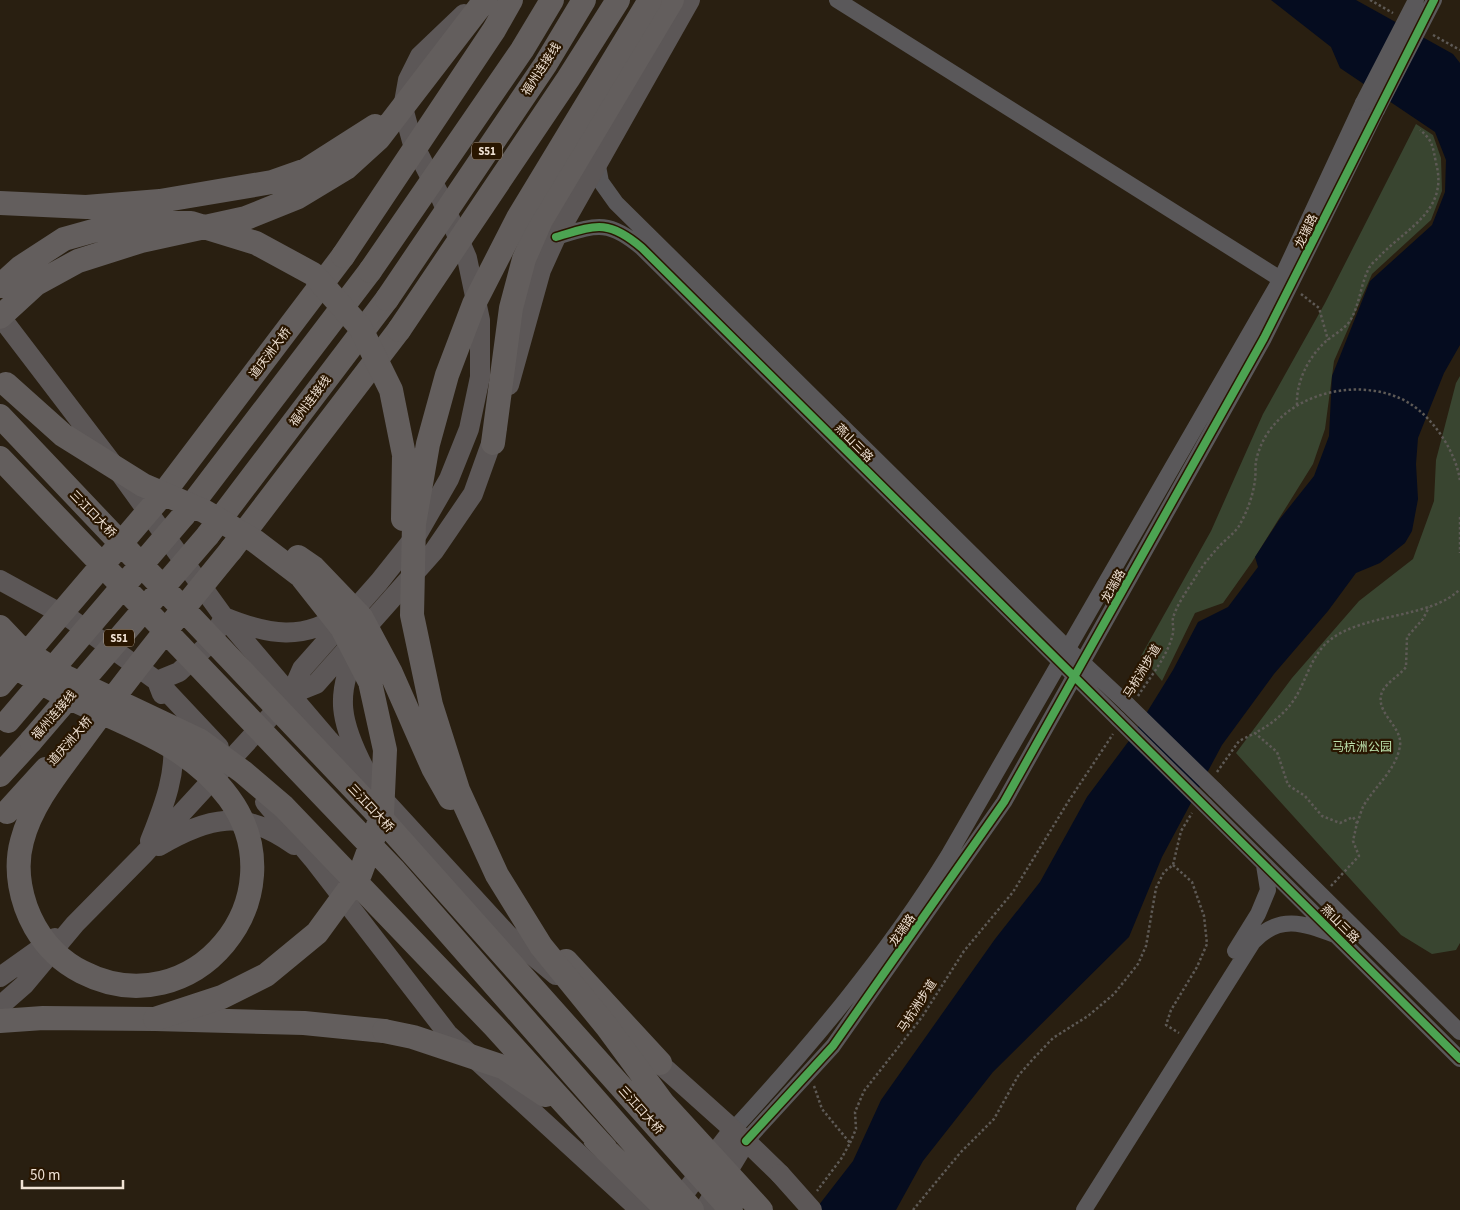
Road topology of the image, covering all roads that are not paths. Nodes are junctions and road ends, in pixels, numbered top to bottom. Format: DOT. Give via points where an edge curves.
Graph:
graph roads {
  1 [pos="478,0"];
  2 [pos="485,0"];
  3 [pos="511,0"];
  4 [pos="552,0"];
  5 [pos="584,0"];
  6 [pos="618,0"];
  7 [pos="650,0"];
  8 [pos="672,0"];
  9 [pos="690,0"];
  10 [pos="837,0"];
  11 [pos="1416,0"];
  12 [pos="1434,0"];
  13 [pos="422,82"];
  14 [pos="1370,106"];
  15 [pos="597,161"];
  16 [pos="0,203"];
  17 [pos="556,237"];
  18 [pos="1286,282"];
  19 [pos="0,286"];
  20 [pos="0,316"];
  21 [pos="3,380"];
  22 [pos="0,416"];
  23 [pos="493,443"];
  24 [pos="0,458"];
  25 [pos="194,513"];
  26 [pos="0,580"];
  27 [pos="379,582"];
  28 [pos="366,597"];
  29 [pos="396,597"];
  30 [pos="412,615"];
  31 [pos="224,616"];
  32 [pos="379,616"];
  33 [pos="0,627"];
  34 [pos="1063,655"];
  35 [pos="0,656"];
  36 [pos="139,663"];
  37 [pos="1078,670"];
  38 [pos="157,682"];
  39 [pos="0,685"];
  40 [pos="290,694"];
  41 [pos="4,725"];
  42 [pos="230,759"];
  43 [pos="0,775"];
  44 [pos="4,816"];
  45 [pos="402,819"];
  46 [pos="144,854"];
  47 [pos="313,859"];
  48 [pos="1264,865"];
  49 [pos="75,924"];
  50 [pos="1335,935"];
  51 [pos="0,978"];
  52 [pos="0,1006"];
  53 [pos="155,1019"];
  54 [pos="0,1021"];
  55 [pos="1460,1032"];
  56 [pos="1460,1060"];
  57 [pos="660,1063"];
  58 [pos="740,1135"];
  59 [pos="606,1149"];
  60 [pos="812,1203"];
  61 [pos="640,1210"];
  62 [pos="667,1210"];
  63 [pos="671,1210"];
  64 [pos="692,1210"];
  65 [pos="704,1210"];
  66 [pos="732,1210"];
  67 [pos="761,1210"];
  68 [pos="1073,1210"];
  69 [pos="1084,1210"];
  1 -- 27 [label="main road" via="420,56 408,80 403,108 412,141 467,258 480,320 480,377 469,430 449,479 418,533"];
  2 -- 13 [label="highway, bridge"];
  3 -- 39 [label="highway, 道庆洲大桥, bridge" via="343,256 162,494"];
  4 -- 25 [label="highway, S51, bridge" via="522,50 370,271"];
  5 -- 43 [label="highway, 福州连接线 / S51, bridge" via="545,65 388,299 208,534"];
  6 -- 36 [label="highway, bridge" via="399,330 231,550"];
  7 -- 30 [label="highway, bridge" via="518,218 474,304 447,375 428,444 414,524"];
  8 -- 23 [label="highway" via="570,169 541,220 524,259 511,308"];
  9 -- 15 [label="main road"];
  10 -- 18 [label="street"];
  11 -- 14 [label="street, 龙瑞路, bridge"];
  12 -- 14 [label="street, 龙瑞路, bridge"];
  13 -- 16 [label="highway, bridge" via="369,131 306,170 272,182 160,201 86,207"];
  13 -- 20 [label="highway, bridge" via="379,138 346,168 298,197 246,218 141,241 78,261 36,284"];
  14 -- 18 [label="street, 龙瑞路"];
  15 -- 17 [label="main road"];
  15 -- 34 [label="street, 燕山三路" via="601,182 616,203"];
  17 -- 23 [label="main road" via="541,270"];
  17 -- 34 [label="street, 燕山三路" via="602,226 615,228 642,248"];
  18 -- 34 [label="street, 龙瑞路"];
  18 -- 37 [label="street, 龙瑞路"];
  19 -- 30 [label="highway, bridge" via="21,267 64,239 125,222 191,223 256,243 313,274 360,327 392,390 404,455 403,524"];
  20 -- 31 [label="main road"];
  21 -- 25 [label="highway, bridge" via="63,435"];
  22 -- 66 [label="highway, 三江口大桥, bridge" via="373,809"];
  23 -- 29 [label="main road" via="473,494 434,551"];
  24 -- 64 [label="highway, bridge" via="393,870"];
  25 -- 41 [label="highway, S51, bridge"];
  25 -- 53 [label="highway, bridge" via="255,541 301,576 342,628 370,682 385,750 382,815 360,874 317,932 266,975 222,997"];
  25 -- 57 [label="highway, bridge" via="261,532 314,568 361,617 391,672 432,768 480,849 547,940"];
  26 -- 38 [label="main road" via="71,619"];
  27 -- 28 [label="main road"];
  27 -- 29 [label="main road"];
  28 -- 31 [label="main road" via="331,622 306,632 277,634"];
  28 -- 40 [label="main road" via="302,669"];
  29 -- 32 [label="main road"];
  30 -- 67 [label="highway, bridge" via="430,705 458,790 497,875 541,946 607,1026 663,1103"];
  31 -- 38 [label="main road" via="211,642 179,672"];
  31 -- 40 [label="main road"];
  32 -- 40 [label="main road" via="316,684"];
  32 -- 45 [label="main road" via="350,664 342,690 343,718 350,741 365,769"];
  33 -- 59 [label="highway, bridge" via="20,647 66,678 199,740 284,807 494,1026"];
  34 -- 37 [label="street, 燕山三路"];
  34 -- 58 [label="street, 龙瑞路" via="922,898"];
  35 -- 36 [label="highway, bridge" via="25,675 84,705 94,709 102,713 111,717 156,736 205,771 229,798 246,828 253,857 252,886 234,932 204,963 187,974 146,986 121,986 98,980 75,968 40,936 21,890 18,867 21,843 37,804 62,767 68,759 92,727 98,719 104,711 110,703"];
  36 -- 44 [label="highway, 道庆洲大桥, bridge"];
  37 -- 48 [label="street, 燕山三路, bridge" via="1117,724"];
  37 -- 55 [label="street, 燕山三路, bridge" via="1132,700 1215,782 1322,896"];
  37 -- 58 [label="street, 龙瑞路" via="1004,802 877,985 810,1072"];
  38 -- 42 [label="main road"];
  38 -- 46 [label="main road" via="169,713 174,744 171,776"];
  40 -- 42 [label="main road"];
  40 -- 45 [label="main road"];
  42 -- 46 [label="main road"];
  42 -- 47 [label="main road"];
  45 -- 57 [label="main road" via="508,935"];
  46 -- 47 [label="main road" via="208,822 231,820 257,824 281,836"];
  46 -- 49 [label="main road"];
  47 -- 61 [label="main road" via="448,1034"];
  48 -- 50 [label="street, 燕山三路"];
  48 -- 68 [label="street" via="1268,890 1258,914"];
  49 -- 51 [label="main road"];
  49 -- 52 [label="main road" via="24,985"];
  50 -- 56 [label="street, 燕山三路"];
  50 -- 69 [label="street" via="1310,926 1282,923 1265,930 1253,942"];
  53 -- 54 [label="highway"];
  53 -- 59 [label="highway, bridge" via="304,1024 384,1031 413,1037 503,1067 544,1094"];
  57 -- 58 [label="main road"];
  58 -- 60 [label="main road, bridge"];
  58 -- 63 [label="main road"];
  58 -- 65 [label="main road"];
  59 -- 62 [label="highway, bridge"];
}
